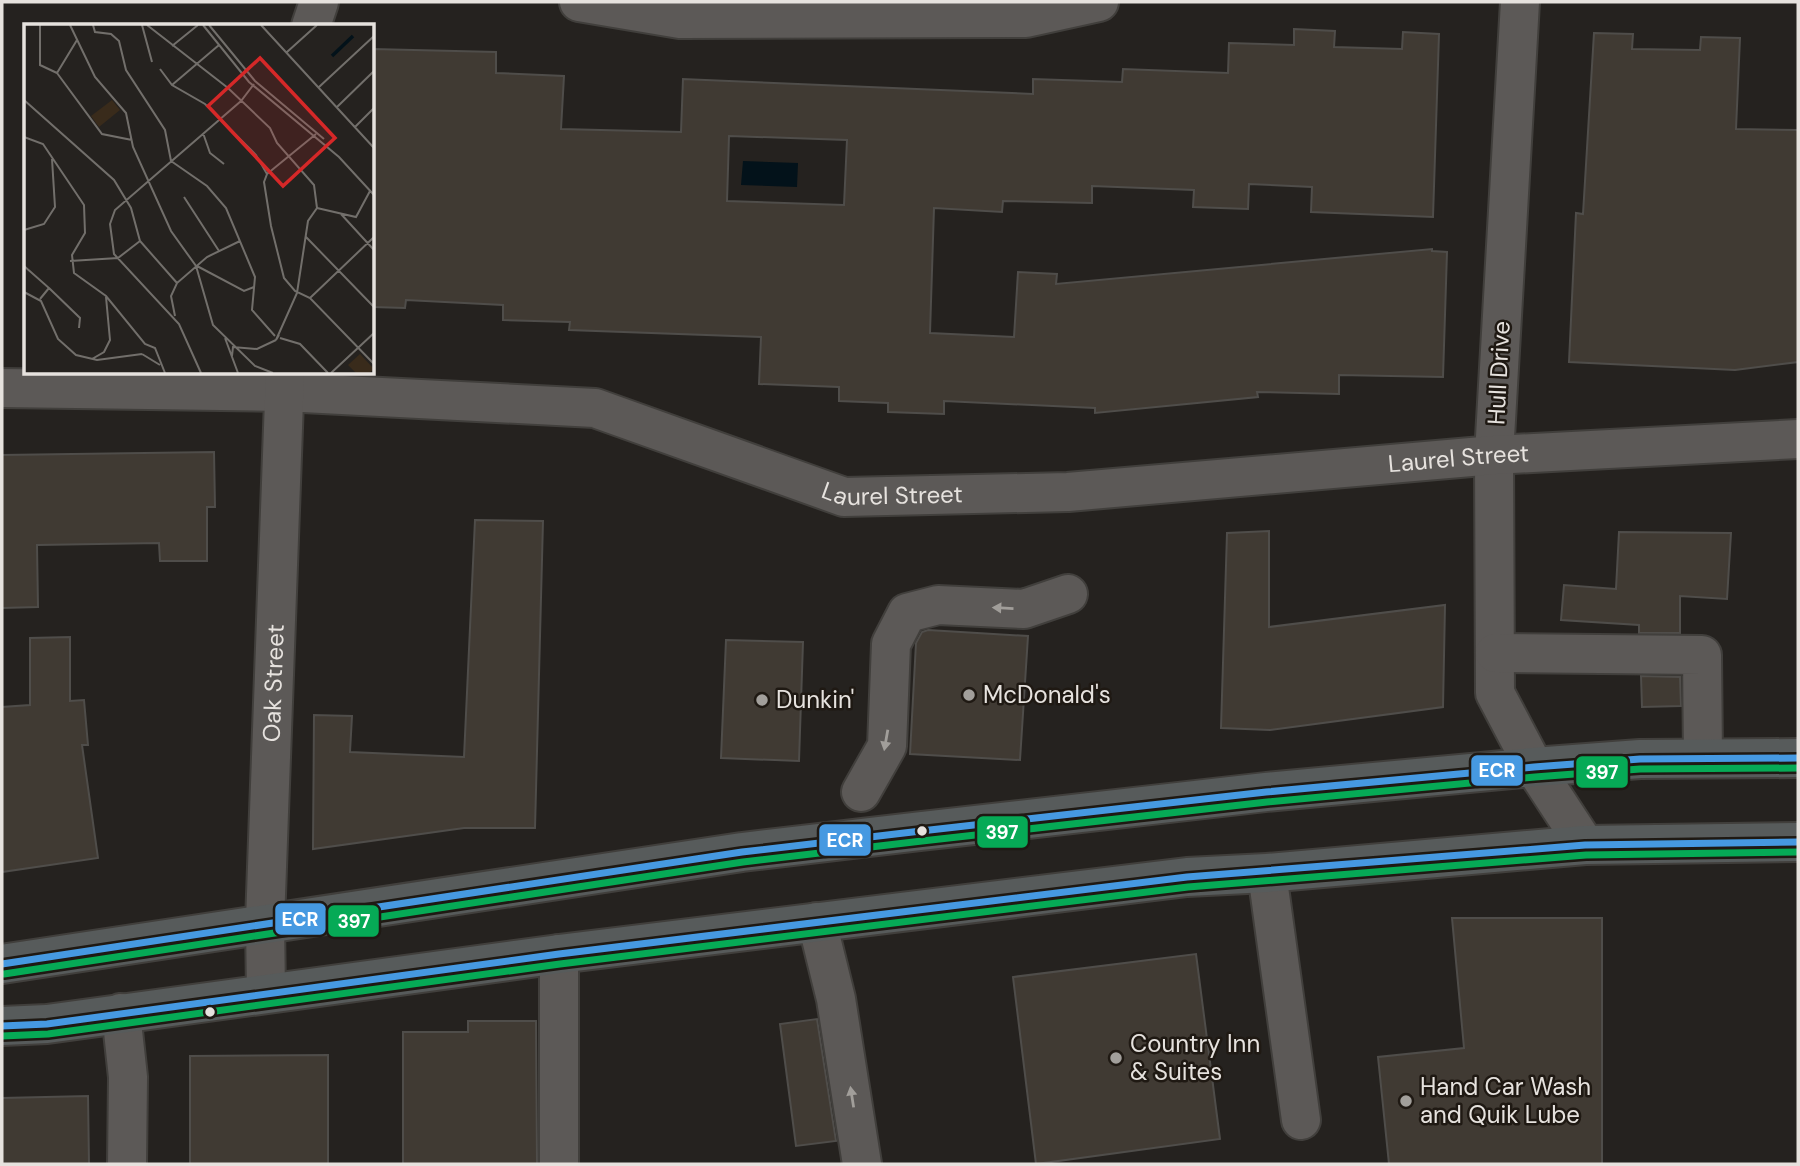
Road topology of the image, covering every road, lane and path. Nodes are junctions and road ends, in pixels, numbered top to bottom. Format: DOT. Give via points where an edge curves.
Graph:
graph roads {
  1 [pos="319,2"];
  2 [pos="579,2"];
  3 [pos="1099,2"];
  4 [pos="1520,2"];
  5 [pos="312,24"];
  6 [pos="284,382"];
  7 [pos="2,388"];
  8 [pos="1798,439"];
  9 [pos="1494,455"];
  10 [pos="1068,594"];
  11 [pos="1495,653"];
  12 [pos="1703,758"];
  13 [pos="1798,758"];
  14 [pos="1534,767"];
  15 [pos="861,792"];
  16 [pos="1798,842"];
  17 [pos="1585,845"];
  18 [pos="1267,873"];
  19 [pos="265,922"];
  20 [pos="817,922"];
  21 [pos="559,954"];
  22 [pos="2,964"];
  23 [pos="266,993"];
  24 [pos="121,1013"];
  25 [pos="2,1027"];
  26 [pos="1301,1120"];
  27 [pos="127,1164"];
  28 [pos="559,1164"];
  29 [pos="862,1164"];
  1 -- 5 [label="street"];
  2 -- 3 [label="street" via="680,19 1026,18"];
  4 -- 9 [label="street, Hull Drive"];
  6 -- 7 [label="street, Laurel Street"];
  6 -- 9 [label="street, Laurel Street" via="595,408 844,497 1068,492"];
  6 -- 19 [label="street, Oak Street"];
  8 -- 9 [label="street, Laurel Street"];
  9 -- 11 [label="street, Hull Drive"];
  10 -- 15 [label="street, one-way" via="1024,609 938,605 907,613 891,644 887,746"];
  11 -- 12 [label="street" via="1702,655"];
  11 -- 14 [label="street, Hull Drive" via="1495,693"];
  12 -- 13 [label="main road"];
  12 -- 14 [label="main road"];
  14 -- 17 [label="street, Hull Drive"];
  14 -- 19 [label="main road" via="1113,808 742,852"];
  16 -- 17 [label="main road"];
  17 -- 18 [label="main road"];
  18 -- 20 [label="main road" via="1186,877"];
  18 -- 26 [label="street"];
  19 -- 22 [label="main road"];
  19 -- 23 [label="street, Oak Street"];
  20 -- 21 [label="main road"];
  29 -- 20 [label="street, one-way" via="836,999"];
  21 -- 23 [label="main road"];
  21 -- 28 [label="street"];
  23 -- 24 [label="main road"];
  24 -- 25 [label="main road"];
  24 -- 27 [label="street" via="128,1077"];
}
